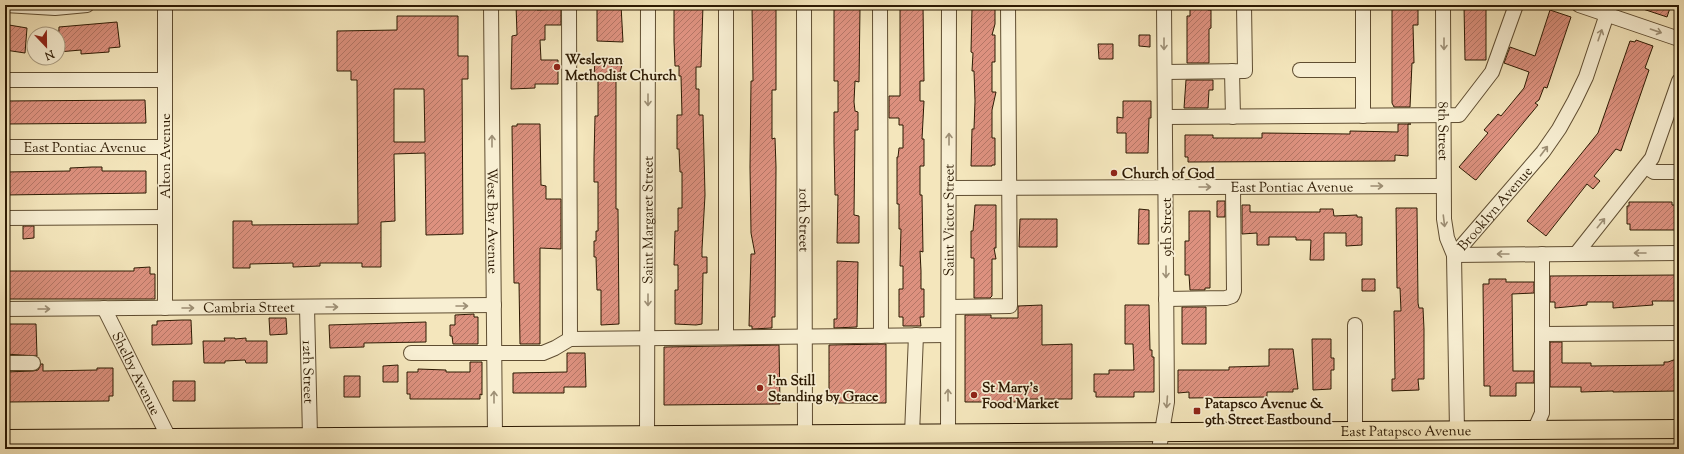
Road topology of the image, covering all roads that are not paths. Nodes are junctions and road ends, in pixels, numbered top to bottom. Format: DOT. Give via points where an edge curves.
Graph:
graph roads {
  1 [pos="5,5"];
  2 [pos="87,5"];
  3 [pos="165,5"];
  4 [pos="491,5"];
  5 [pos="569,5"];
  6 [pos="648,5"];
  7 [pos="726,5"];
  8 [pos="804,5"];
  9 [pos="880,5"];
  10 [pos="949,5"];
  11 [pos="1008,5"];
  12 [pos="1164,5"];
  13 [pos="1244,5"];
  14 [pos="1364,5"];
  15 [pos="1443,5"];
  16 [pos="1516,5"];
  17 [pos="1579,5"];
  18 [pos="1609,10"];
  19 [pos="1679,39"];
  20 [pos="1300,70"];
  21 [pos="1363,70"];
  22 [pos="1232,71"];
  23 [pos="1165,72"];
  24 [pos="5,80"];
  25 [pos="165,80"];
  26 [pos="1679,81"];
  27 [pos="1363,116"];
  28 [pos="1444,116"];
  29 [pos="1165,117"];
  30 [pos="1232,117"];
  31 [pos="165,146"];
  32 [pos="5,148"];
  33 [pos="1646,167"];
  34 [pos="1679,172"];
  35 [pos="1443,186"];
  36 [pos="1166,187"];
  37 [pos="1233,187"];
  38 [pos="949,188"];
  39 [pos="1010,188"];
  40 [pos="165,217"];
  41 [pos="5,218"];
  42 [pos="1679,253"];
  43 [pos="1542,254"];
  44 [pos="1576,254"];
  45 [pos="1454,255"];
  46 [pos="1166,299"];
  47 [pos="494,306"];
  48 [pos="307,307"];
  49 [pos="949,307"];
  50 [pos="104,308"];
  51 [pos="166,308"];
  52 [pos="5,309"];
  53 [pos="1355,325"];
  54 [pos="1679,333"];
  55 [pos="1542,334"];
  56 [pos="948,335"];
  57 [pos="881,336"];
  58 [pos="916,336"];
  59 [pos="726,337"];
  60 [pos="804,337"];
  61 [pos="647,338"];
  62 [pos="570,339"];
  63 [pos="411,353"];
  64 [pos="494,353"];
  65 [pos="5,363"];
  66 [pos="33,363"];
  67 [pos="1679,429"];
  68 [pos="1534,430"];
  69 [pos="1457,431"];
  70 [pos="1355,432"];
  71 [pos="912,434"];
  72 [pos="948,434"];
  73 [pos="804,435"];
  74 [pos="495,436"];
  75 [pos="647,436"];
  76 [pos="169,438"];
  77 [pos="5,439"];
  78 [pos="316,441"];
  79 [pos="1161,441"];
  80 [pos="603,443"];
  1 -- 2 [label="street" via="55,8"];
  3 -- 25 [label="street, Alton Avenue"];
  47 -- 4 [label="street, West Bay Avenue, one-way"];
  5 -- 62 [label="street"];
  6 -- 61 [label="street, Saint Margaret Street, one-way"];
  7 -- 59 [label="street"];
  8 -- 60 [label="street, 10th Street"];
  9 -- 57 [label="street"];
  38 -- 10 [label="street, Saint Victor Street, one-way"];
  11 -- 39 [label="street"];
  12 -- 23 [label="street, 9th Street, one-way"];
  13 -- 22 [label="street" via="1245,71"];
  14 -- 21 [label="street"];
  15 -- 28 [label="street, 8th Street, one-way"];
  16 -- 28 [label="street" via="1492,72 1459,115"];
  17 -- 18 [label="street"];
  18 -- 19 [label="street, one-way"];
  45 -- 18 [label="street, Brooklyn Avenue, one-way" via="1543,152 1559,129 1586,76"];
  20 -- 21 [label="street"];
  21 -- 27 [label="street"];
  22 -- 23 [label="street"];
  22 -- 30 [label="street"];
  23 -- 29 [label="street, 9th Street"];
  24 -- 25 [label="street"];
  25 -- 31 [label="street, Alton Avenue"];
  26 -- 33 [label="street" via="1652,158"];
  27 -- 28 [label="street"];
  27 -- 30 [label="street"];
  28 -- 35 [label="street, 8th Street"];
  29 -- 30 [label="street"];
  29 -- 36 [label="street, 9th Street"];
  31 -- 32 [label="street, East Pontiac Avenue"];
  31 -- 40 [label="street, Alton Avenue"];
  33 -- 34 [label="street" via="1654,172"];
  44 -- 33 [label="street, one-way"];
  37 -- 35 [label="street, East Pontiac Avenue, one-way"];
  35 -- 45 [label="street, 8th Street, one-way" via="1447,238"];
  36 -- 37 [label="street, East Pontiac Avenue, one-way"];
  36 -- 39 [label="street, East Pontiac Avenue"];
  36 -- 46 [label="street, 9th Street, one-way"];
  37 -- 46 [label="street" via="1232,296"];
  38 -- 39 [label="street, East Pontiac Avenue"];
  38 -- 49 [label="street, Saint Victor Street"];
  39 -- 49 [label="street" via="1010,306"];
  40 -- 41 [label="street"];
  40 -- 51 [label="street, Alton Avenue"];
  42 -- 44 [label="street, one-way"];
  43 -- 44 [label="street"];
  43 -- 45 [label="street, one-way"];
  43 -- 55 [label="street"];
  45 -- 69 [label="street, Brooklyn Avenue"];
  46 -- 79 [label="street, 9th Street, one-way" via="1167,402"];
  48 -- 47 [label="street, Cambria Street, one-way"];
  47 -- 64 [label="street, West Bay Avenue"];
  51 -- 48 [label="street, Cambria Street, one-way"];
  48 -- 78 [label="street, 12th Street"];
  49 -- 56 [label="street, Saint Victor Street"];
  50 -- 51 [label="street, Cambria Street"];
  52 -- 50 [label="street, Cambria Street, one-way"];
  50 -- 76 [label="street, Shelby Avenue"];
  53 -- 70 [label="street"];
  54 -- 55 [label="street"];
  55 -- 68 [label="street" via="1542,413"];
  56 -- 58 [label="street"];
  72 -- 56 [label="street, Saint Victor Street, one-way"];
  57 -- 58 [label="street"];
  57 -- 60 [label="street"];
  58 -- 71 [label="street"];
  59 -- 60 [label="street"];
  59 -- 61 [label="street"];
  60 -- 73 [label="street, 10th Street"];
  61 -- 62 [label="street"];
  61 -- 75 [label="street, Saint Margaret Street"];
  62 -- 64 [label="street" via="543,353"];
  63 -- 64 [label="street"];
  74 -- 64 [label="street, West Bay Avenue, one-way"];
  65 -- 66 [label="street"];
  67 -- 68 [label="main road, East Patapsco Avenue"];
  68 -- 69 [label="main road, East Patapsco Avenue"];
  69 -- 70 [label="main road, East Patapsco Avenue"];
  70 -- 79 [label="main road, East Patapsco Avenue"];
  71 -- 72 [label="main road, East Patapsco Avenue"];
  71 -- 73 [label="main road, East Patapsco Avenue"];
  72 -- 79 [label="main road, East Patapsco Avenue"];
  73 -- 75 [label="main road, East Patapsco Avenue"];
  74 -- 78 [label="main road, East Patapsco Avenue"];
  74 -- 80 [label="main road, East Patapsco Avenue"];
  75 -- 80 [label="main road, East Patapsco Avenue"];
  76 -- 77 [label="main road, East Patapsco Avenue"];
  76 -- 78 [label="main road, East Patapsco Avenue"];
}
